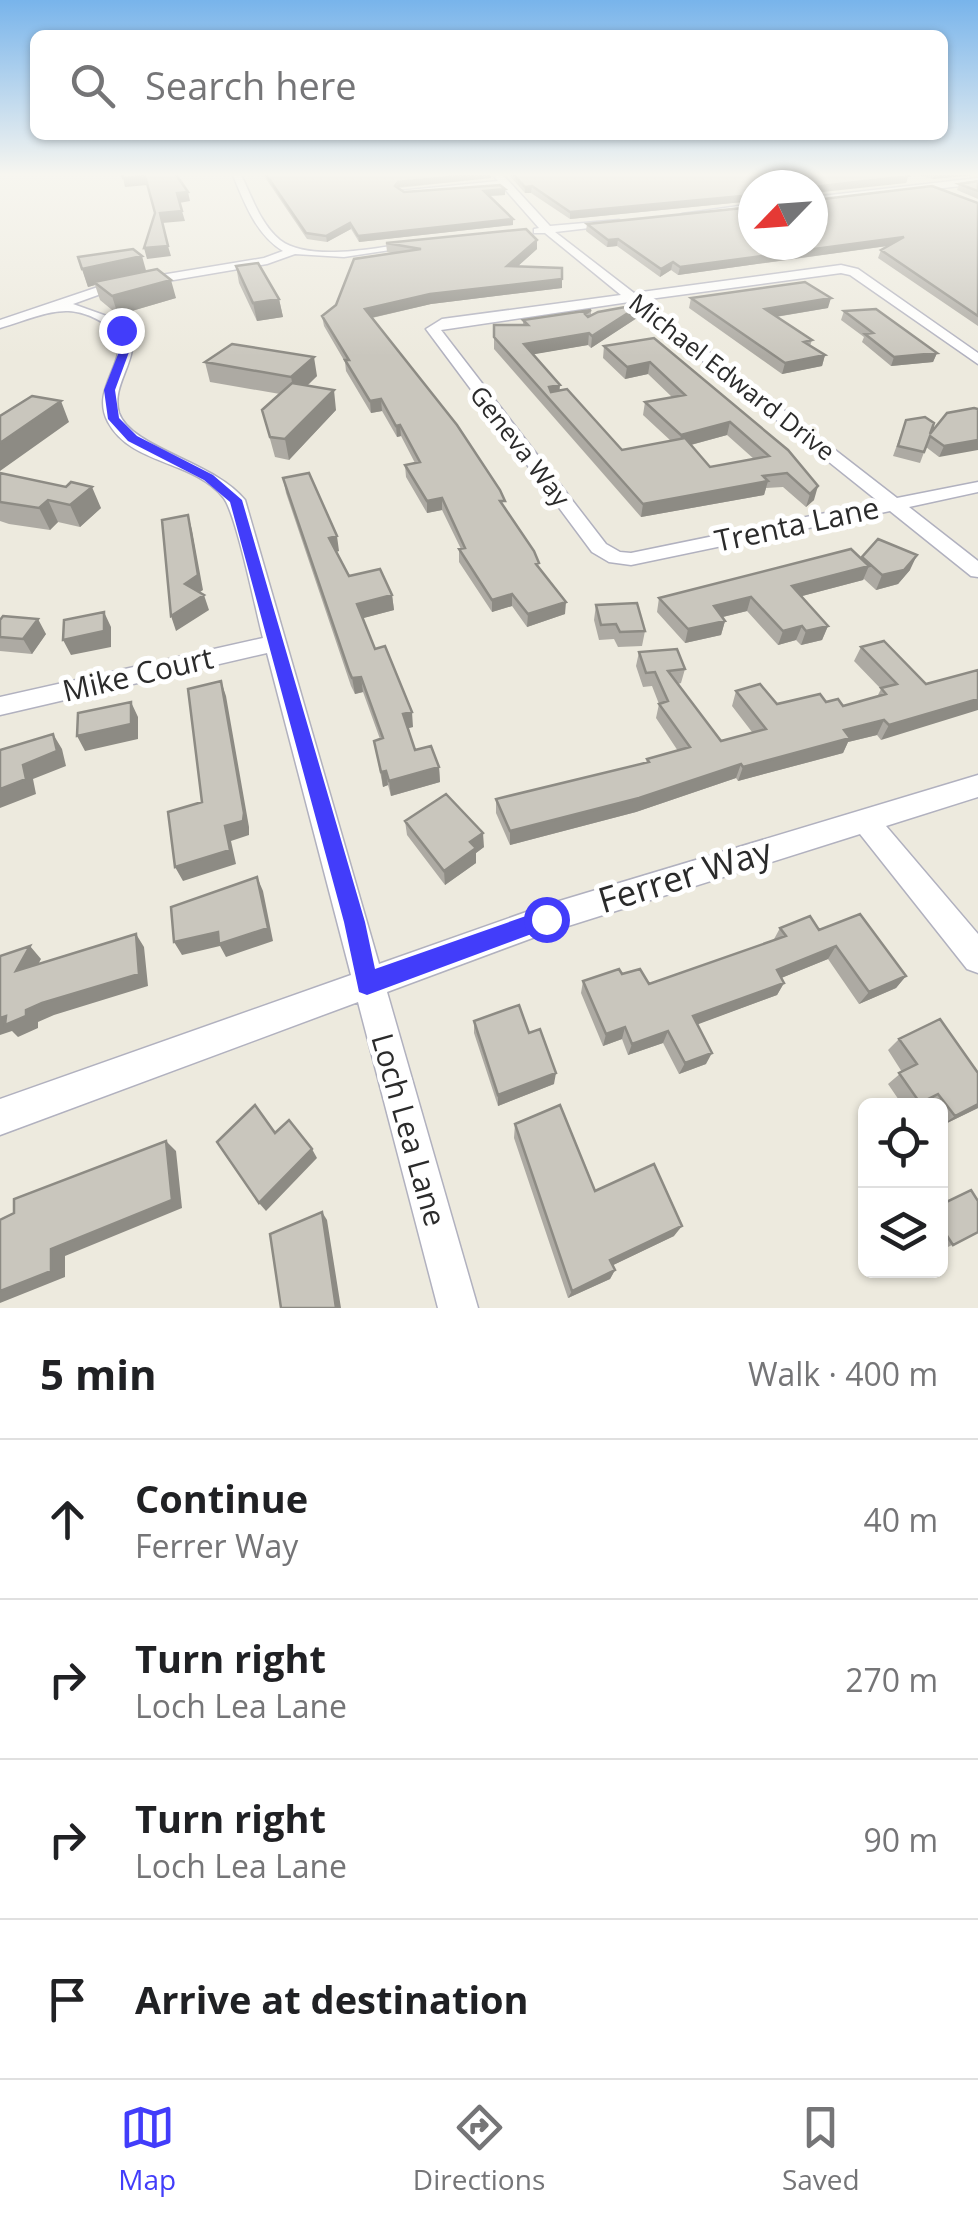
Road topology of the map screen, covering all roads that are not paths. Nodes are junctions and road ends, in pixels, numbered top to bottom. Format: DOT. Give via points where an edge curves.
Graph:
graph roads {
  1 [pos="270,234"];
  2 [pos="552,234"];
  3 [pos="423,244"];
  4 [pos="295,250"];
  5 [pos="630,297"];
  6 [pos="59,302"];
  7 [pos="0,324"];
  8 [pos="978,360"];
  9 [pos="978,487"];
  10 [pos="894,505"];
  11 [pos="616,558"];
  12 [pos="978,571"];
  13 [pos="276,643"];
  14 [pos="0,706"];
  15 [pos="978,786"];
  16 [pos="865,820"];
  17 [pos="978,958"];
  18 [pos="367,984"];
  19 [pos="0,1117"];
  20 [pos="458,1308"];
  1 -- 4 [label="street"];
  2 -- 5 [label="street, Michael Edward Drive"];
  3 -- 4 [label="street" via="328,254"];
  4 -- 6 [label="street" via="267,262 146,279"];
  5 -- 8 [label="street" via="846,270"];
  5 -- 10 [label="street, Michael Edward Drive"];
  5 -- 11 [label="street, Geneva Way" via="434,326 433,333 599,548"];
  6 -- 7 [label="street"];
  6 -- 13 [label="street, Loch Lea Lane" via="126,335 110,390 119,426 209,477 236,500"];
  9 -- 10 [label="street, Trenta Lane"];
  10 -- 11 [label="street, Trenta Lane"];
  10 -- 12 [label="street, Michael Edward Drive"];
  13 -- 14 [label="street, Mike Court"];
  13 -- 18 [label="street, Loch Lea Lane"];
  15 -- 16 [label="street, Ferrer Way"];
  16 -- 17 [label="street"];
  16 -- 18 [label="street, Ferrer Way" via="546,919"];
  18 -- 19 [label="street, Ferrer Way"];
  18 -- 20 [label="street, Loch Lea Lane"];
}
